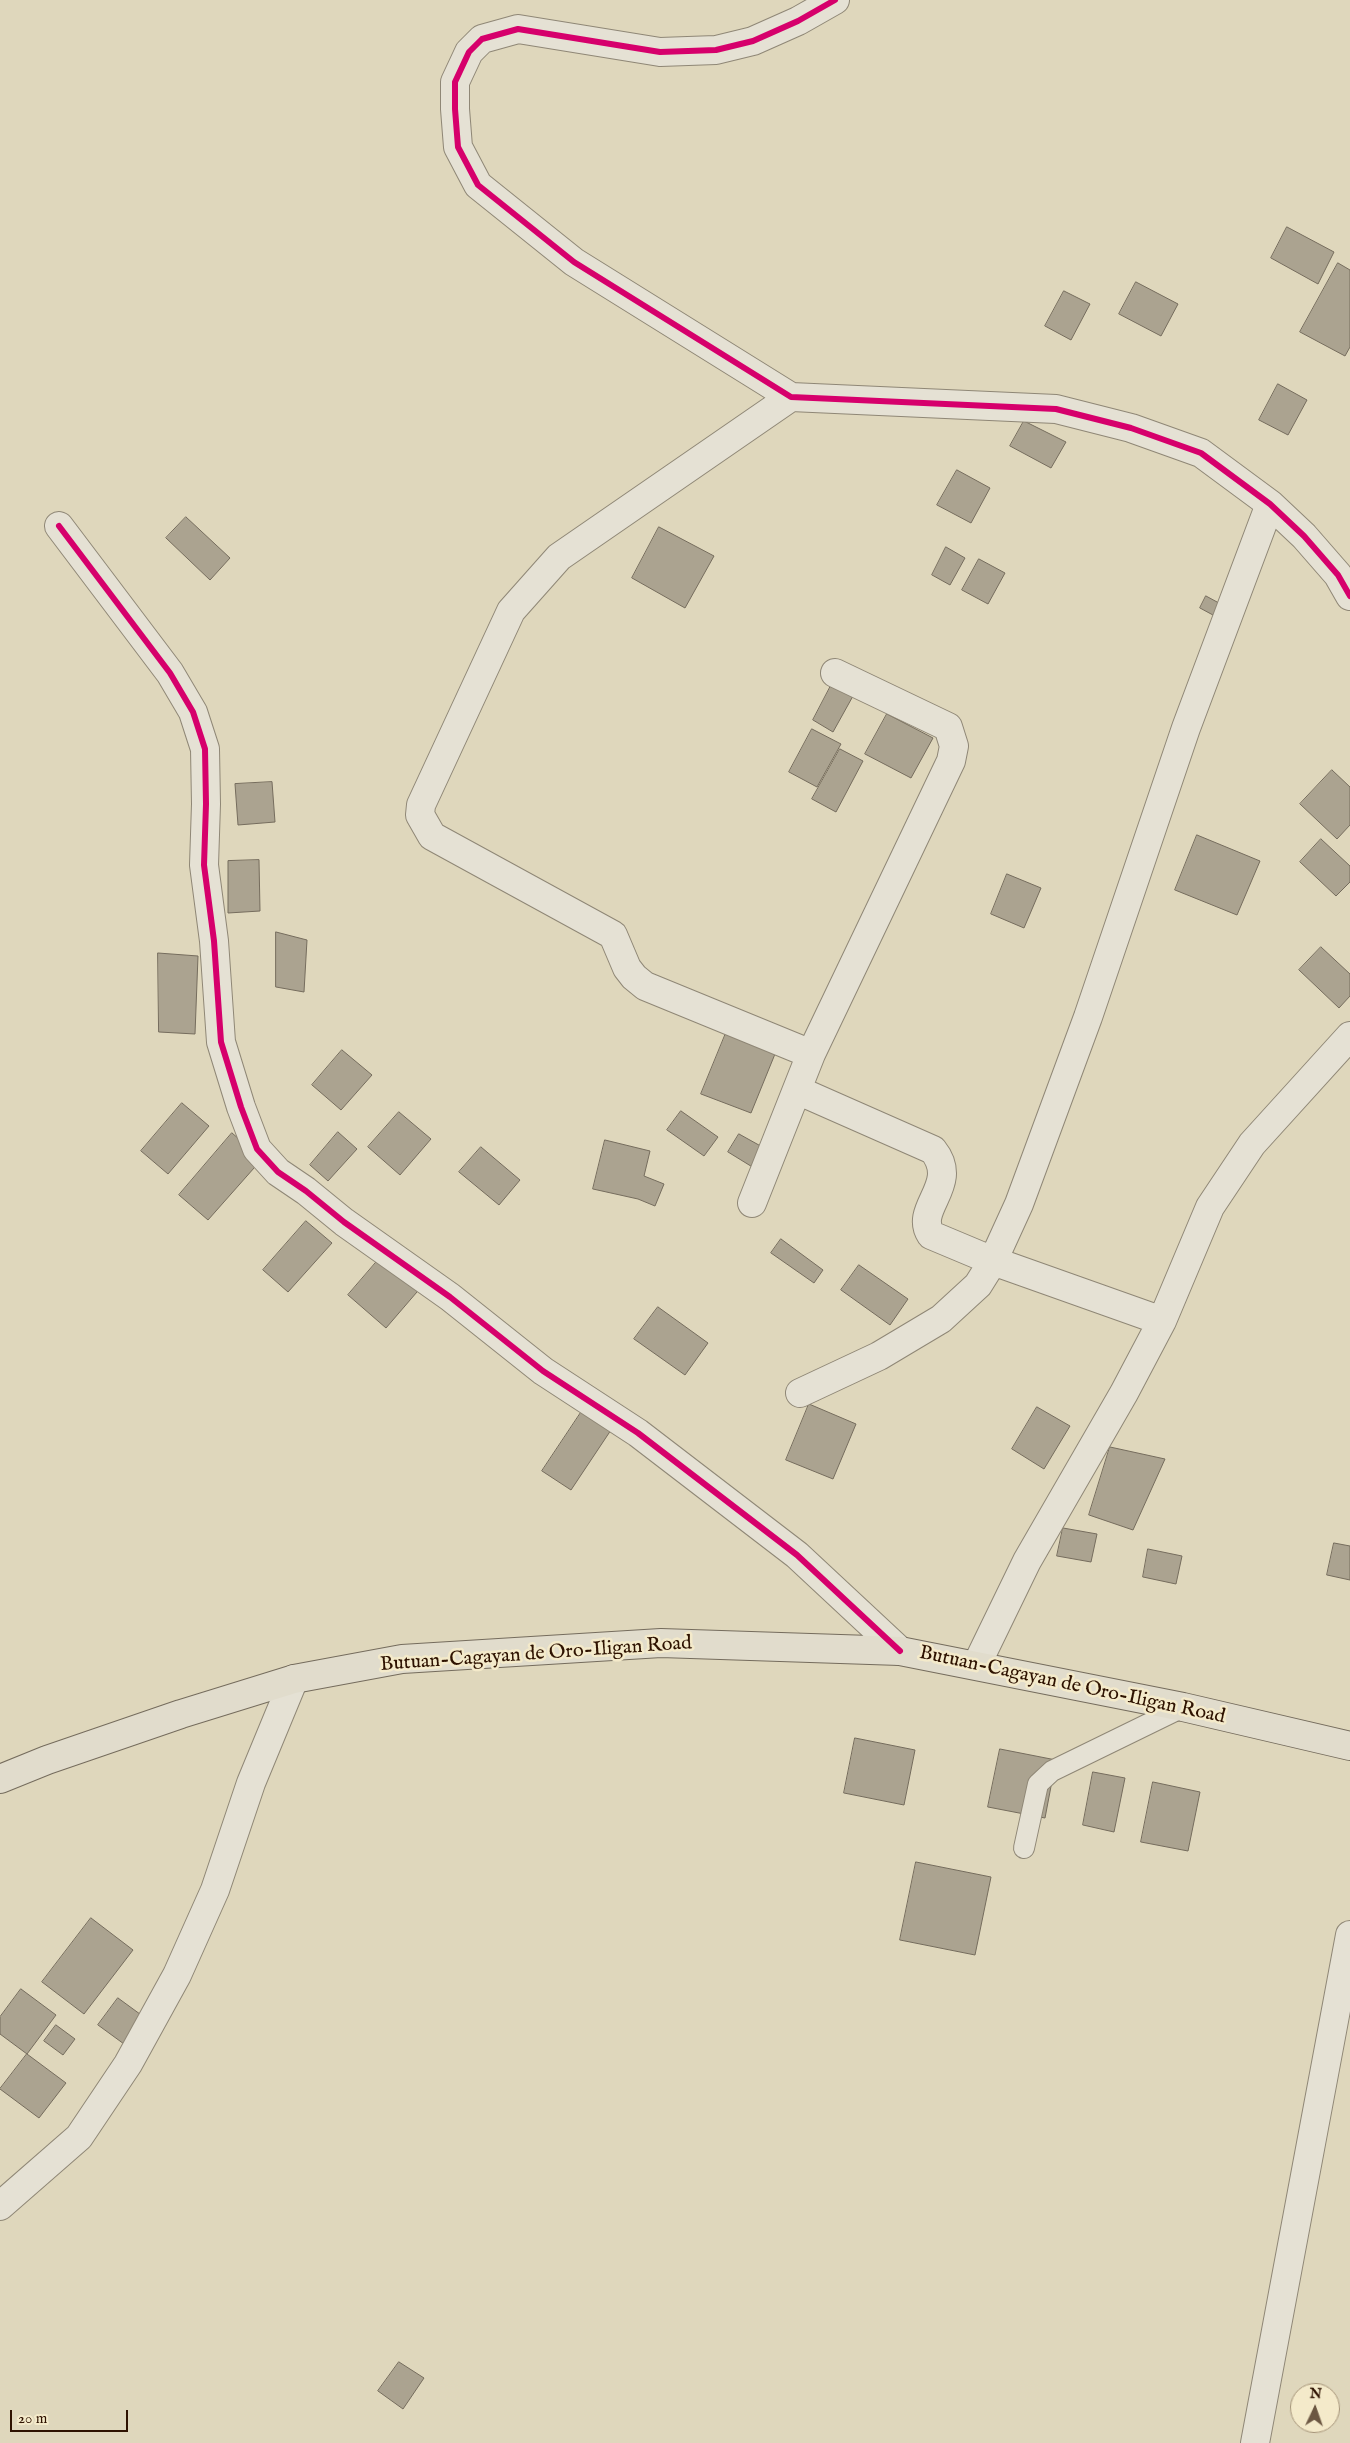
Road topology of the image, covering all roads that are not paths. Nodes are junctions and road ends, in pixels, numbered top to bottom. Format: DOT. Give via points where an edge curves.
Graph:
graph roads {
  1 [pos="835,0"];
  2 [pos="791,397"];
  3 [pos="1270,504"];
  4 [pos="59,526"];
  5 [pos="1350,596"];
  6 [pos="835,673"];
  7 [pos="1350,1036"];
  8 [pos="811,1054"];
  9 [pos="797,1090"];
  10 [pos="752,1203"];
  11 [pos="993,1261"];
  12 [pos="1162,1321"];
  13 [pos="800,1394"];
  14 [pos="900,1651"];
  15 [pos="977,1664"];
  16 [pos="294,1680"];
  17 [pos="1183,1707"];
  18 [pos="1350,1746"];
  19 [pos="0,1779"];
  20 [pos="1024,1848"];
  21 [pos="1350,1936"];
  22 [pos="0,2206"];
  23 [pos="1255,2443"];
  1 -- 2 [label="street" via="753,41 716,50 660,52 518,29 482,39 469,52 455,82 458,147 478,185 574,262"];
  2 -- 3 [label="street" via="1056,409 1131,428 1201,453"];
  2 -- 8 [label="street" via="559,557 511,610 421,805 420,815 432,836 614,935 627,968 645,986"];
  3 -- 5 [label="street" via="1338,575"];
  3 -- 11 [label="street" via="1186,728 1085,1026 1019,1204"];
  4 -- 14 [label="street" via="170,674 193,712 204,749 204,865 214,941 221,1042 258,1150 278,1172 344,1222 450,1297 543,1371 638,1433 798,1556"];
  6 -- 8 [label="street" via="948,727 954,746 951,761 904,863"];
  7 -- 12 [label="street" via="1252,1144 1210,1207"];
  8 -- 9 [label="street"];
  9 -- 10 [label="street"];
  9 -- 11 [label="street" via="933,1150 942,1161 944,1174 928,1215 927,1230 931,1235"];
  11 -- 12 [label="street"];
  11 -- 13 [label="street" via="978,1285 941,1319 879,1356"];
  12 -- 15 [label="street" via="1027,1561"];
  14 -- 15 [label="highway, Butuan-Cagayan de Oro-Iligan Road"];
  14 -- 16 [label="highway, Butuan-Cagayan de Oro-Iligan Road" via="661,1643 402,1659"];
  15 -- 17 [label="highway, Butuan-Cagayan de Oro-Iligan Road"];
  16 -- 19 [label="highway, Butuan-Cagayan de Oro-Iligan Road" via="181,1714"];
  16 -- 22 [label="street" via="252,1783 215,1890 177,1976 128,2064 79,2137"];
  17 -- 18 [label="highway, Butuan-Cagayan de Oro-Iligan Road"];
  17 -- 20 [label="lane" via="1052,1771 1038,1784"];
  21 -- 23 [label="street"];
}
